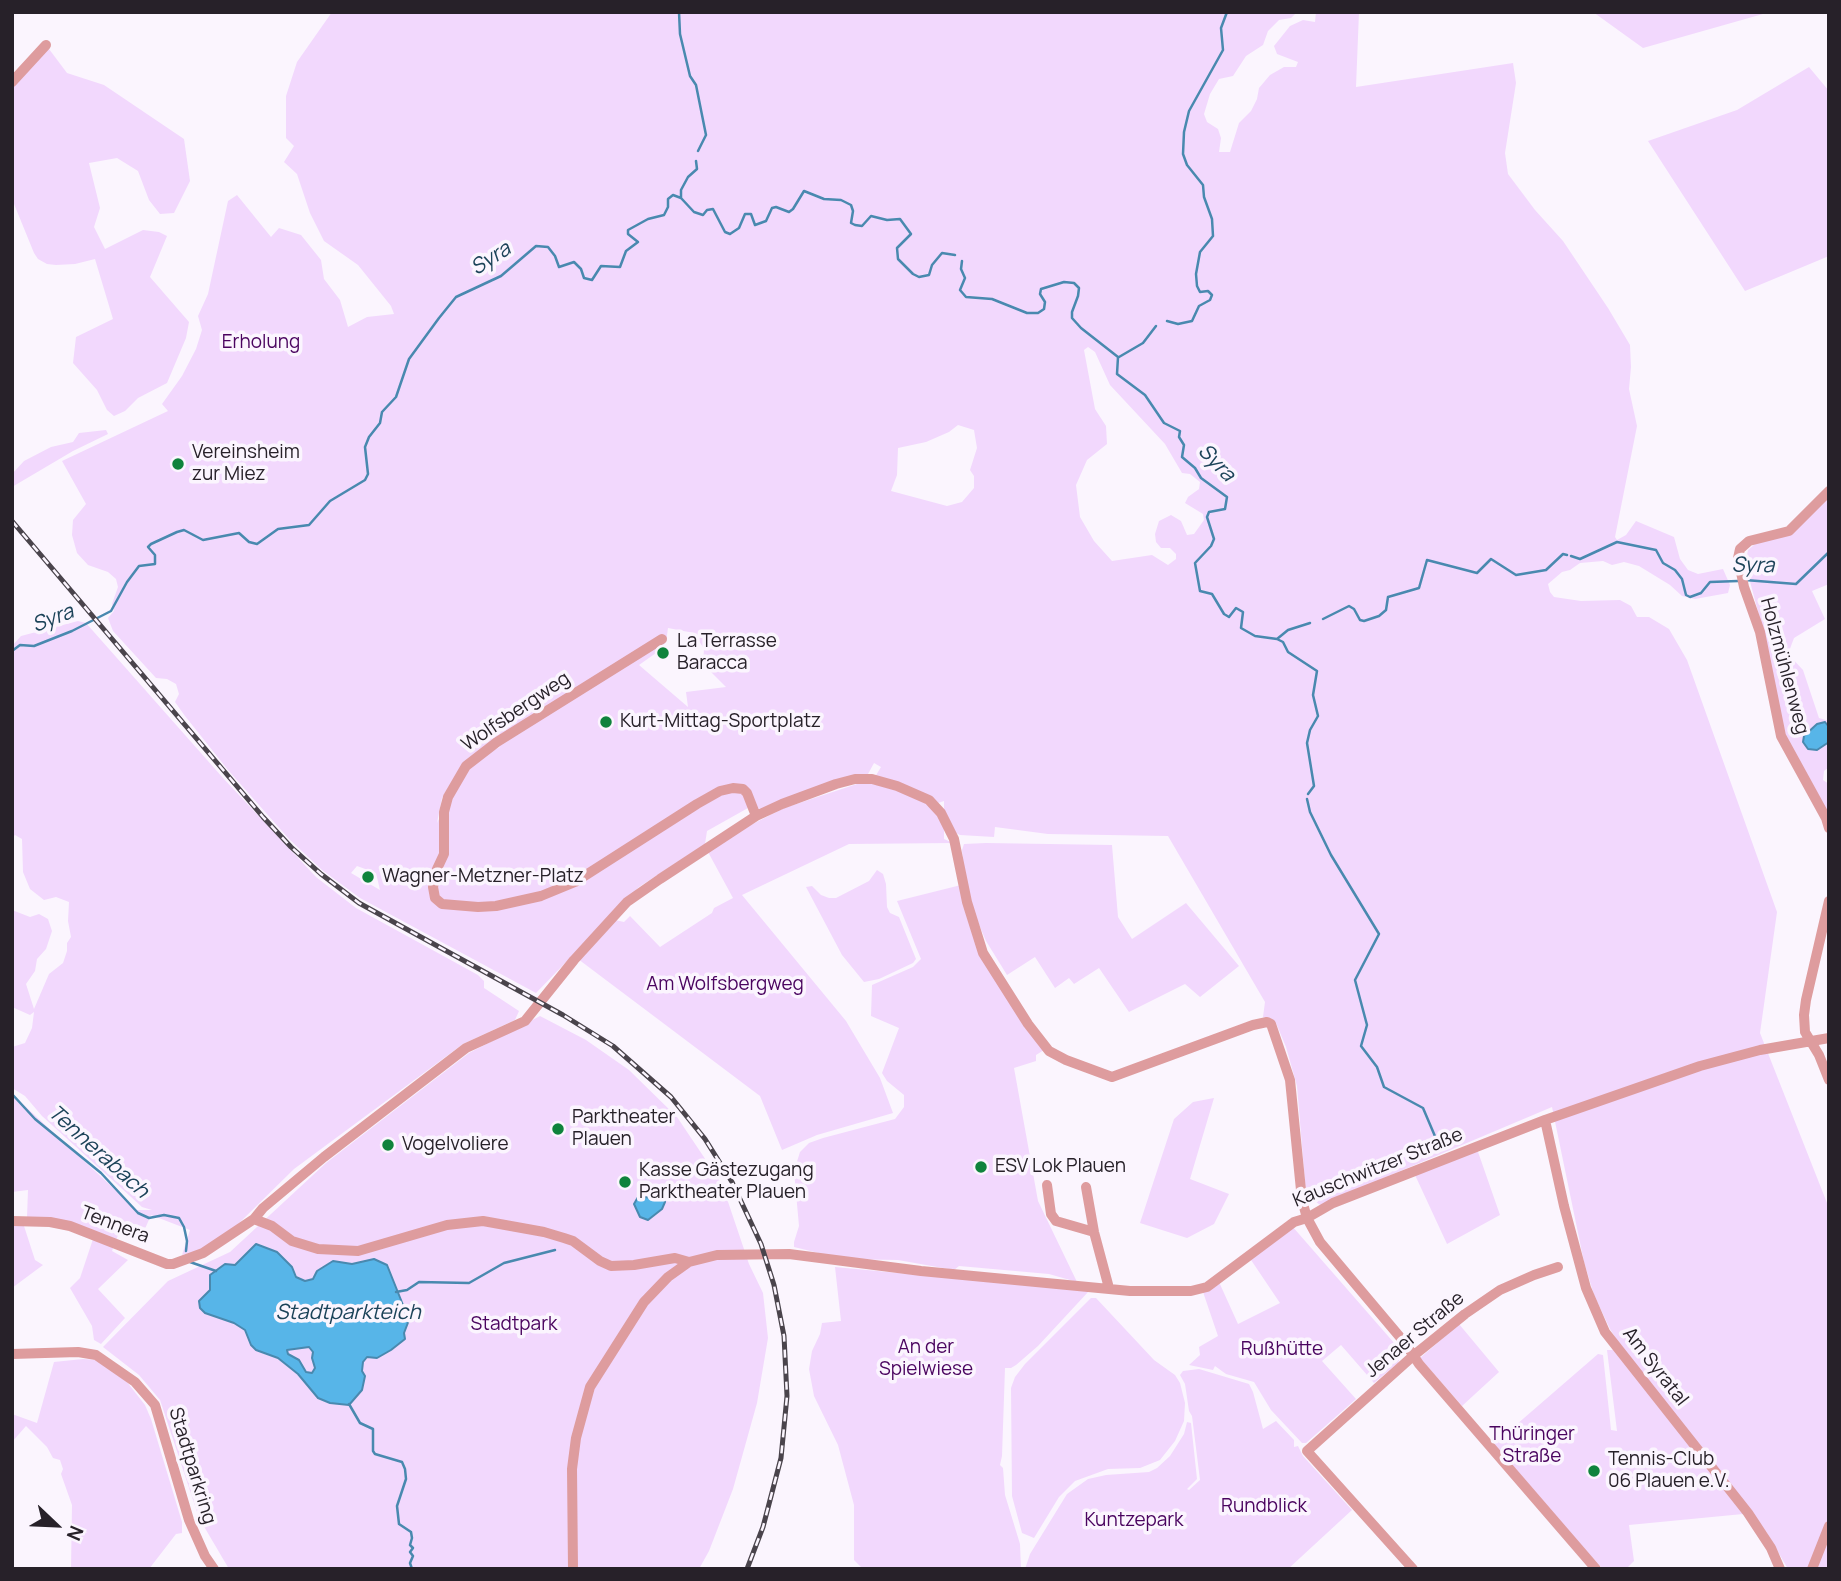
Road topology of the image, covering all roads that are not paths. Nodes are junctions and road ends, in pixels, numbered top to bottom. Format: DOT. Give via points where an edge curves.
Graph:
graph roads {
  1 [pos="47,45"];
  2 [pos="12,82"];
  3 [pos="1828,492"];
  4 [pos="663,639"];
  5 [pos="756,816"];
  6 [pos="1829,828"];
  7 [pos="1829,901"];
  8 [pos="1829,1038"];
  9 [pos="1811,1042"];
  10 [pos="1829,1080"];
  11 [pos="1545,1120"];
  12 [pos="1047,1185"];
  13 [pos="1086,1187"];
  14 [pos="1307,1218"];
  15 [pos="254,1219"];
  16 [pos="12,1221"];
  17 [pos="1094,1232"];
  18 [pos="689,1262"];
  19 [pos="1559,1267"];
  20 [pos="1110,1288"];
  21 [pos="12,1354"];
  22 [pos="1413,1356"];
  23 [pos="1829,1526"];
  24 [pos="214,1569"];
  25 [pos="573,1569"];
  26 [pos="1413,1569"];
  27 [pos="1596,1569"];
  28 [pos="1780,1569"];
  29 [pos="1812,1569"];
  1 -- 2 [label="street"];
  3 -- 6 [label="street, Holzmühlenweg" via="1789,531 1749,541 1738,558 1760,632 1782,736"];
  4 -- 5 [label="street, Wolfsbergweg" via="466,766 444,812 444,853 433,887 435,898 442,904 478,907 541,896 575,882 720,791 744,789"];
  5 -- 14 [label="street" via="805,794 863,778 929,800 954,839 983,953 1028,1024 1049,1051 1066,1060 1112,1077 1267,1022 1276,1032 1290,1080"];
  5 -- 15 [label="street" via="627,902 525,1021 466,1048 324,1157"];
  7 -- 9 [label="street" via="1806,1000 1805,1032"];
  8 -- 9 [label="street, Kauschwitzer Straße"];
  9 -- 10 [label="street"];
  9 -- 11 [label="street, Kauschwitzer Straße" via="1700,1066"];
  11 -- 14 [label="street, Kauschwitzer Straße" via="1333,1203"];
  11 -- 28 [label="street, Am Syratal" via="1586,1288 1605,1332 1748,1513"];
  12 -- 17 [label="street" via="1055,1221"];
  13 -- 17 [label="street"];
  14 -- 20 [label="street, Kauschwitzer Straße" via="1294,1222 1207,1287 1176,1292"];
  14 -- 22 [label="street" via="1320,1242"];
  15 -- 16 [label="street, Tennera" via="203,1253 173,1264 70,1226"];
  15 -- 18 [label="street" via="292,1241 318,1249 358,1251 447,1225 483,1221 564,1238 611,1266 675,1258"];
  17 -- 20 [label="street"];
  18 -- 20 [label="street, Kauschwitzer Straße" via="718,1255 797,1255"];
  18 -- 25 [label="street" via="644,1302 590,1387 572,1469"];
  19 -- 22 [label="street, Jenaer Straße" via="1500,1290"];
  21 -- 24 [label="street, Stadtparkring" via="96,1355 135,1382 155,1405 189,1520"];
  22 -- 26 [label="street, Jenaer Straße" via="1307,1451"];
  22 -- 27 [label="street"];
  23 -- 29 [label="street"];
}
